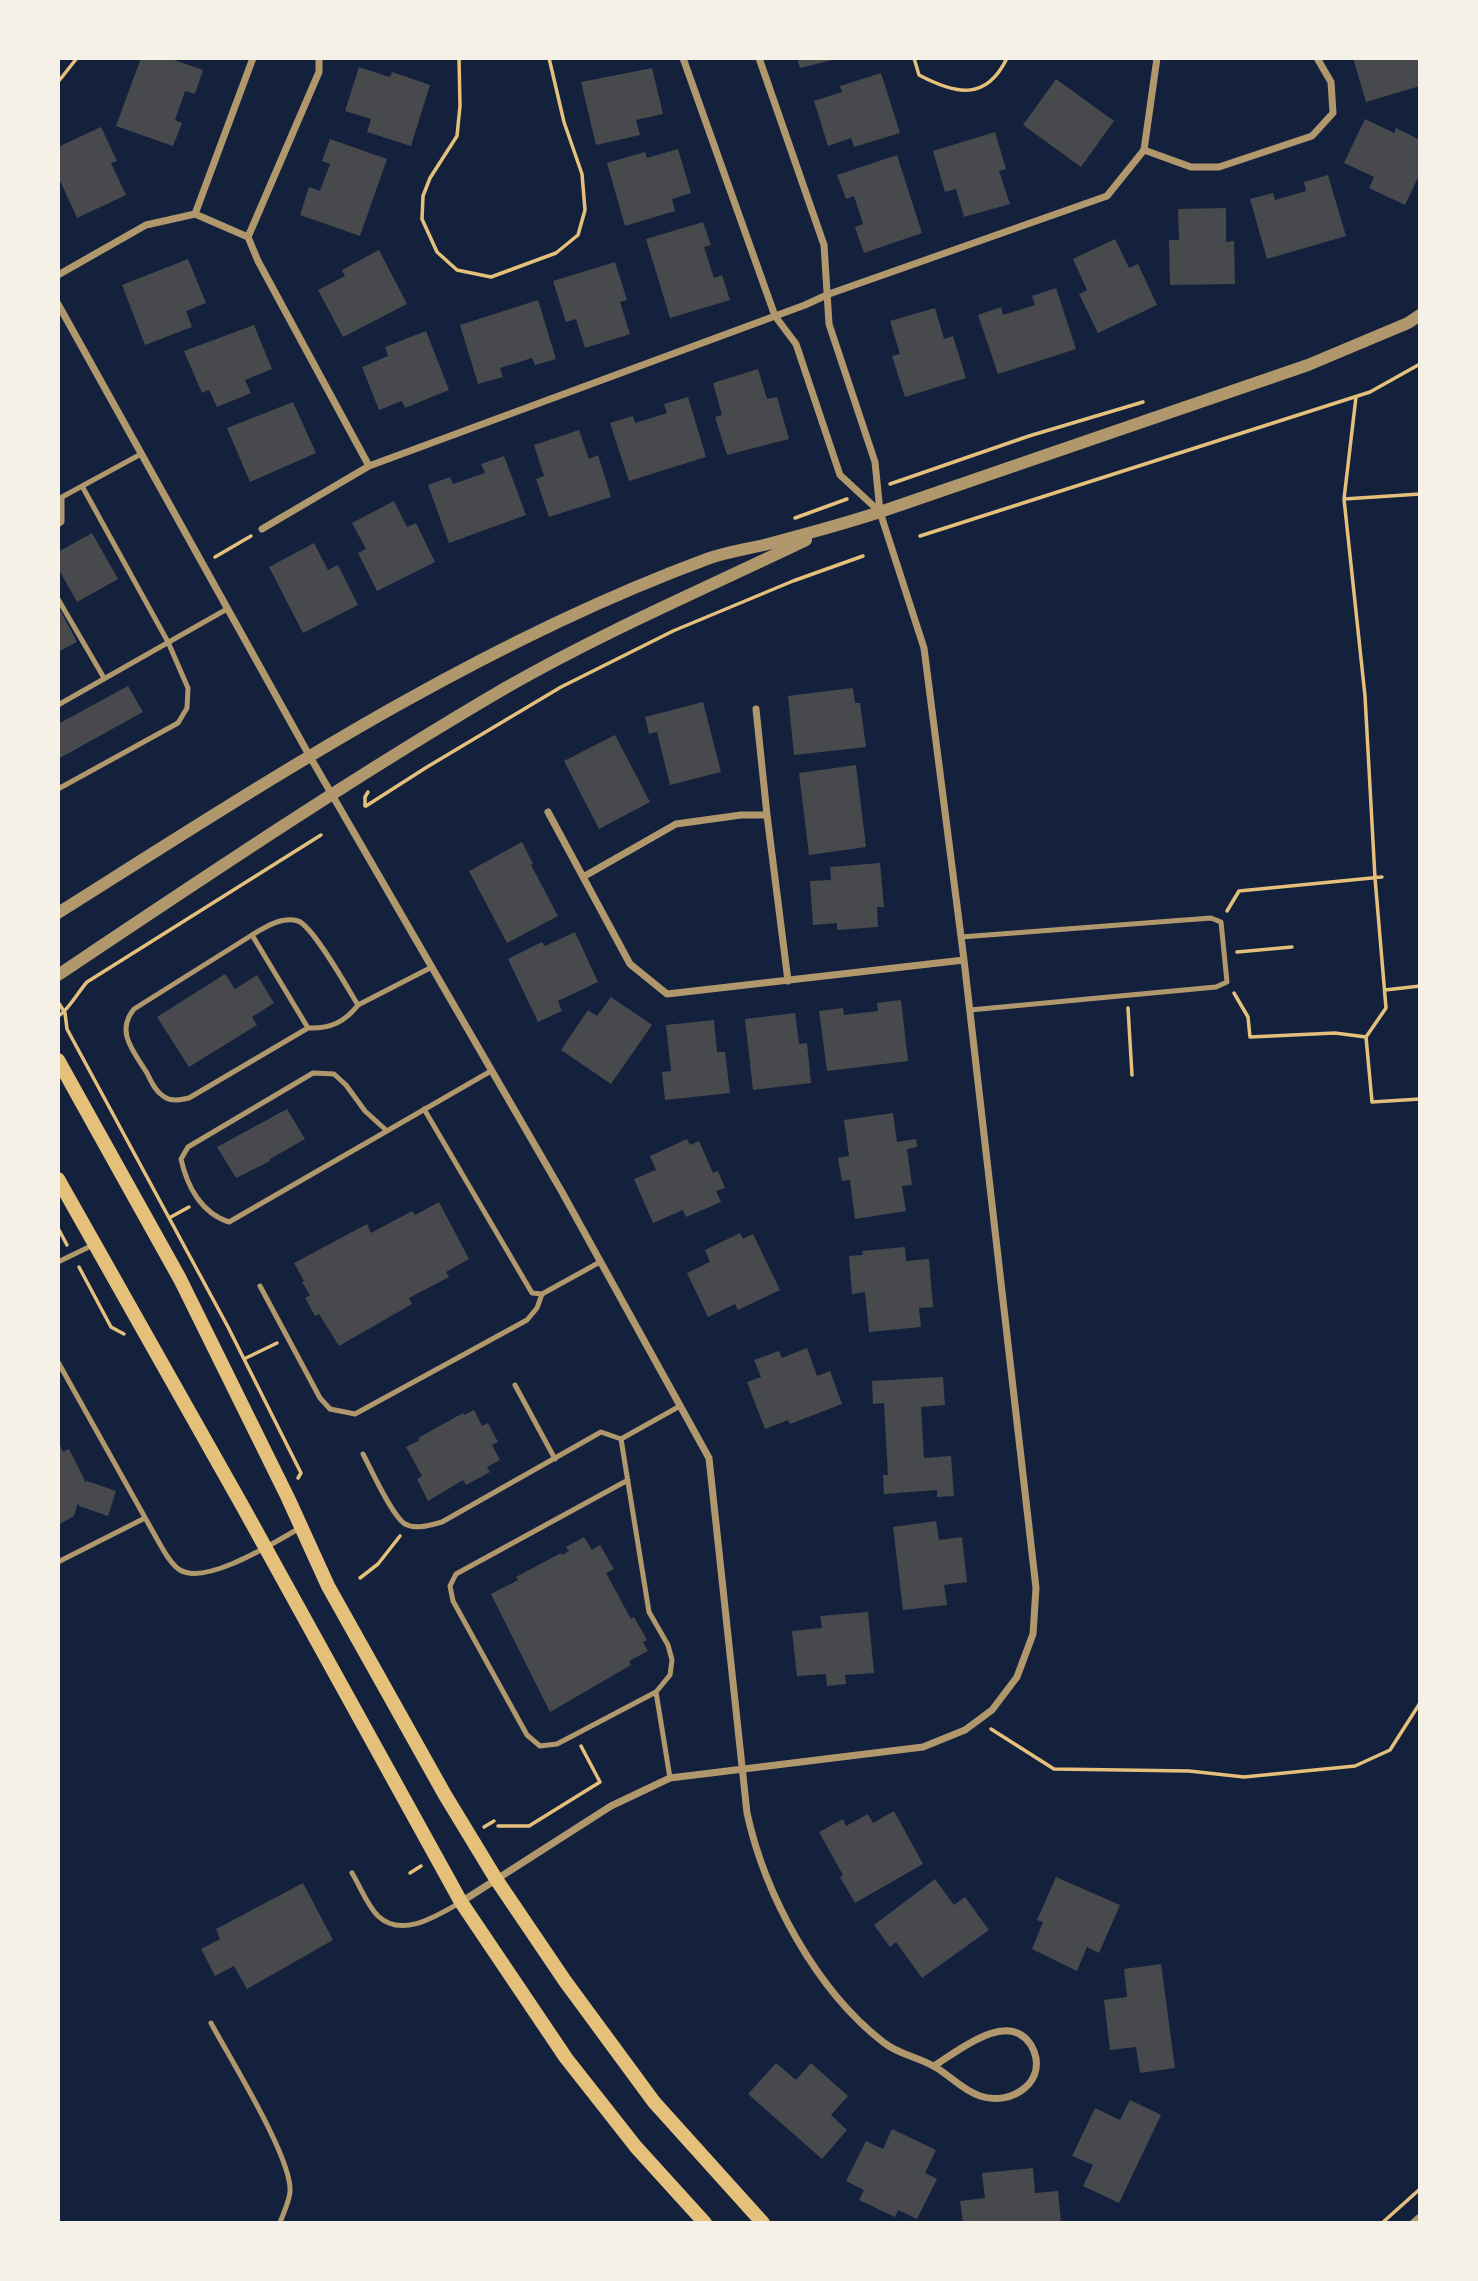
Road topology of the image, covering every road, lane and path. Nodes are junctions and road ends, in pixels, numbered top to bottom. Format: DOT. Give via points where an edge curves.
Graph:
graph roads {
  1 [pos="77,58"];
  2 [pos="253,58"];
  3 [pos="318,58"];
  4 [pos="459,58"];
  5 [pos="549,58"];
  6 [pos="683,58"];
  7 [pos="759,58"];
  8 [pos="914,58"];
  9 [pos="1007,58"];
  10 [pos="1157,58"];
  11 [pos="1317,58"];
  12 [pos="58,82"];
  13 [pos="1144,150"];
  14 [pos="195,214"];
  15 [pos="248,237"];
  16 [pos="58,275"];
  17 [pos="829,294"];
  18 [pos="58,304"];
  19 [pos="1420,315"];
  20 [pos="775,316"];
  21 [pos="1420,364"];
  22 [pos="1356,397"];
  23 [pos="141,454"];
  24 [pos="369,466"];
  25 [pos="82,486"];
  26 [pos="58,491"];
  27 [pos="1420,494"];
  28 [pos="62,497"];
  29 [pos="1344,499"];
  30 [pos="880,512"];
  31 [pos="58,525"];
  32 [pos="831,528"];
  33 [pos="262,529"];
  34 [pos="920,536"];
  35 [pos="863,556"];
  36 [pos="202,564"];
  37 [pos="58,598"];
  38 [pos="227,609"];
  39 [pos="168,642"];
  40 [pos="104,678"];
  41 [pos="58,705"];
  42 [pos="756,709"];
  43 [pos="309,755"];
  44 [pos="58,789"];
  45 [pos="331,794"];
  46 [pos="365,806"];
  47 [pos="548,813"];
  48 [pos="767,815"];
  49 [pos="321,835"];
  50 [pos="583,877"];
  51 [pos="1382,877"];
  52 [pos="1375,878"];
  53 [pos="58,913"];
  54 [pos="1221,922"];
  55 [pos="252,935"];
  56 [pos="961,937"];
  57 [pos="1292,947"];
  58 [pos="1224,953"];
  59 [pos="964,960"];
  60 [pos="432,967"];
  61 [pos="58,975"];
  62 [pos="788,981"];
  63 [pos="1227,982"];
  64 [pos="1420,986"];
  65 [pos="1385,990"];
  66 [pos="1127,995"];
  67 [pos="58,1002"];
  68 [pos="358,1005"];
  69 [pos="970,1010"];
  70 [pos="65,1013"];
  71 [pos="58,1016"];
  72 [pos="309,1028"];
  73 [pos="1366,1037"];
  74 [pos="58,1060"];
  75 [pos="491,1071"];
  76 [pos="1132,1075"];
  77 [pos="1420,1099"];
  78 [pos="424,1109"];
  79 [pos="387,1131"];
  80 [pos="58,1179"];
  81 [pos="200,1202"];
  82 [pos="169,1218"];
  83 [pos="58,1228"];
  84 [pos="94,1245"];
  85 [pos="72,1255"];
  86 [pos="58,1262"];
  87 [pos="600,1262"];
  88 [pos="260,1286"];
  89 [pos="542,1294"];
  90 [pos="111,1327"];
  91 [pos="288,1337"];
  92 [pos="244,1359"];
  93 [pos="58,1362"];
  94 [pos="515,1385"];
  95 [pos="680,1406"];
  96 [pos="621,1439"];
  97 [pos="363,1454"];
  98 [pos="555,1458"];
  99 [pos="628,1480"];
  100 [pos="145,1518"];
  101 [pos="406,1525"];
  102 [pos="300,1528"];
  103 [pos="265,1548"];
  104 [pos="58,1562"];
  105 [pos="360,1578"];
  106 [pos="656,1692"];
  107 [pos="1420,1703"];
  108 [pos="978,1720"];
  109 [pos="575,1735"];
  110 [pos="743,1768"];
  111 [pos="670,1778"];
  112 [pos="498,1826"];
  113 [pos="352,1873"];
  114 [pos="496,1879"];
  115 [pos="461,1902"];
  116 [pos="211,2023"];
  117 [pos="934,2066"];
  118 [pos="1420,2189"];
  119 [pos="1420,2217"];
  120 [pos="281,2223"];
  121 [pos="705,2223"];
  122 [pos="762,2223"];
  123 [pos="1382,2223"];
  124 [pos="1413,2223"];
  1 -- 12 [label="path"];
  2 -- 14 [label="street"];
  3 -- 15 [label="street" via="319,72"];
  4 -- 5 [label="path" via="457,135 430,178 422,219 437,252 457,270 491,277 556,253 578,235 585,210 582,174"];
  6 -- 20 [label="street"];
  7 -- 17 [label="street" via="824,245"];
  8 -- 9 [label="path" via="919,75 961,91 983,87 999,74"];
  10 -- 13 [label="street"];
  11 -- 13 [label="street" via="1331,82 1333,113 1312,136 1219,167 1191,167"];
  13 -- 17 [label="street" via="1107,196"];
  14 -- 15 [label="street"];
  14 -- 16 [label="street" via="146,225"];
  15 -- 24 [label="street"];
  17 -- 20 [label="street"];
  17 -- 30 [label="street" via="830,324 875,462"];
  18 -- 23 [label="street"];
  19 -- 30 [label="street" via="1308,365"];
  20 -- 24 [label="street"];
  20 -- 30 [label="street" via="796,344 840,475"];
  21 -- 22 [label="path"];
  22 -- 29 [label="path"];
  22 -- 34 [label="path"];
  23 -- 25 [label="lane"];
  23 -- 36 [label="street"];
  24 -- 33 [label="street"];
  25 -- 28 [label="lane"];
  25 -- 39 [label="lane"];
  26 -- 28 [label="lane"];
  27 -- 29 [label="path"];
  28 -- 31 [label="lane" via="62,523"];
  29 -- 52 [label="path" via="1365,696"];
  30 -- 32 [label="street"];
  30 -- 56 [label="street" via="924,648"];
  32 -- 43 [label="street" via="709,558 570,616 483,658"];
  32 -- 45 [label="street" via="587,644"];
  33 -- 36 [label="path"];
  35 -- 46 [label="path" via="673,631 561,687"];
  36 -- 38 [label="street"];
  37 -- 40 [label="lane"];
  38 -- 39 [label="lane"];
  38 -- 43 [label="street"];
  39 -- 40 [label="lane"];
  39 -- 44 [label="lane" via="188,688 187,708 178,723"];
  40 -- 41 [label="lane"];
  42 -- 48 [label="street"];
  43 -- 45 [label="street"];
  43 -- 53 [label="street"];
  45 -- 60 [label="street"];
  45 -- 61 [label="street"];
  47 -- 50 [label="street"];
  48 -- 50 [label="street" via="676,824"];
  48 -- 62 [label="street"];
  49 -- 70 [label="path" via="86,982"];
  50 -- 62 [label="street" via="630,964 667,994"];
  51 -- 52 [label="path"];
  52 -- 54 [label="path" via="1239,891"];
  52 -- 65 [label="path"];
  54 -- 56 [label="lane" via="1211,918"];
  54 -- 58 [label="lane"];
  55 -- 68 [label="lane" via="276,923 299,921 312,932"];
  55 -- 72 [label="lane"];
  55 -- 72 [label="lane" via="134,1009 127,1018 129,1043 149,1078 163,1097 175,1101 189,1098"];
  56 -- 59 [label="street"];
  57 -- 58 [label="path"];
  58 -- 63 [label="lane"];
  59 -- 62 [label="street"];
  59 -- 69 [label="street"];
  60 -- 68 [label="lane"];
  60 -- 75 [label="street"];
  63 -- 66 [label="lane" via="1216,987"];
  63 -- 73 [label="path" via="1248,1017 1250,1037 1335,1033"];
  64 -- 65 [label="path"];
  65 -- 73 [label="path" via="1386,1008"];
  66 -- 69 [label="lane"];
  66 -- 76 [label="path"];
  67 -- 70 [label="path"];
  68 -- 72 [label="lane" via="338,1023"];
  69 -- 108 [label="street" via="1036,1588 1033,1634 1017,1677 992,1710"];
  70 -- 71 [label="path"];
  73 -- 77 [label="path" via="1372,1101"];
  74 -- 102 [label="main road" via="180,1279"];
  75 -- 78 [label="lane"];
  75 -- 87 [label="street"];
  78 -- 79 [label="lane"];
  78 -- 89 [label="lane" via="523,1280 532,1293"];
  79 -- 81 [label="lane" via="229,1222 214,1217"];
  79 -- 81 [label="lane" via="334,1074 313,1073 188,1147 181,1159 184,1174"];
  80 -- 84 [label="main road"];
  81 -- 82 [label="path"];
  83 -- 85 [label="path"];
  84 -- 85 [label="lane"];
  84 -- 103 [label="main road"];
  85 -- 86 [label="lane"];
  85 -- 90 [label="path"];
  87 -- 89 [label="lane"];
  87 -- 95 [label="street"];
  88 -- 91 [label="lane"];
  89 -- 91 [label="lane" via="527,1320 355,1414 330,1409"];
  91 -- 92 [label="path"];
  93 -- 100 [label="lane"];
  94 -- 98 [label="lane"];
  95 -- 96 [label="lane"];
  95 -- 110 [label="street" via="709,1458"];
  96 -- 98 [label="lane" via="601,1432"];
  96 -- 99 [label="lane"];
  97 -- 101 [label="lane" via="395,1514"];
  98 -- 101 [label="lane" via="442,1522 425,1527"];
  99 -- 106 [label="lane" via="649,1612 672,1660 670,1675"];
  99 -- 109 [label="lane" via="456,1574 450,1586 453,1601 527,1735 540,1746"];
  100 -- 103 [label="lane" via="170,1561 197,1576"];
  100 -- 104 [label="lane"];
  101 -- 105 [label="path" via="378,1564"];
  102 -- 103 [label="lane"];
  102 -- 114 [label="main road" via="328,1586"];
  103 -- 115 [label="main road"];
  106 -- 109 [label="lane"];
  106 -- 111 [label="lane"];
  107 -- 108 [label="path" via="1390,1750 1355,1766 1244,1777 1189,1771 1054,1769"];
  108 -- 110 [label="street" via="923,1747"];
  109 -- 112 [label="path" via="600,1782 529,1826"];
  110 -- 111 [label="street"];
  110 -- 117 [label="street" via="754,1842 795,1938 824,1980 882,2042"];
  111 -- 114 [label="street" via="611,1807"];
  113 -- 115 [label="lane" via="378,1916 392,1926 429,1920"];
  114 -- 115 [label="street"];
  114 -- 122 [label="main road" via="654,2102"];
  115 -- 121 [label="main road" via="566,2058 635,2147"];
  116 -- 120 [label="lane" via="288,2170 290,2193"];
  117 -- 117 [label="street" via="979,2096 1004,2098 1021,2092 1030,2082 1035,2060 1029,2042 1008,2030 981,2037"];
  118 -- 123 [label="path"];
  119 -- 124 [label="street"];
}
